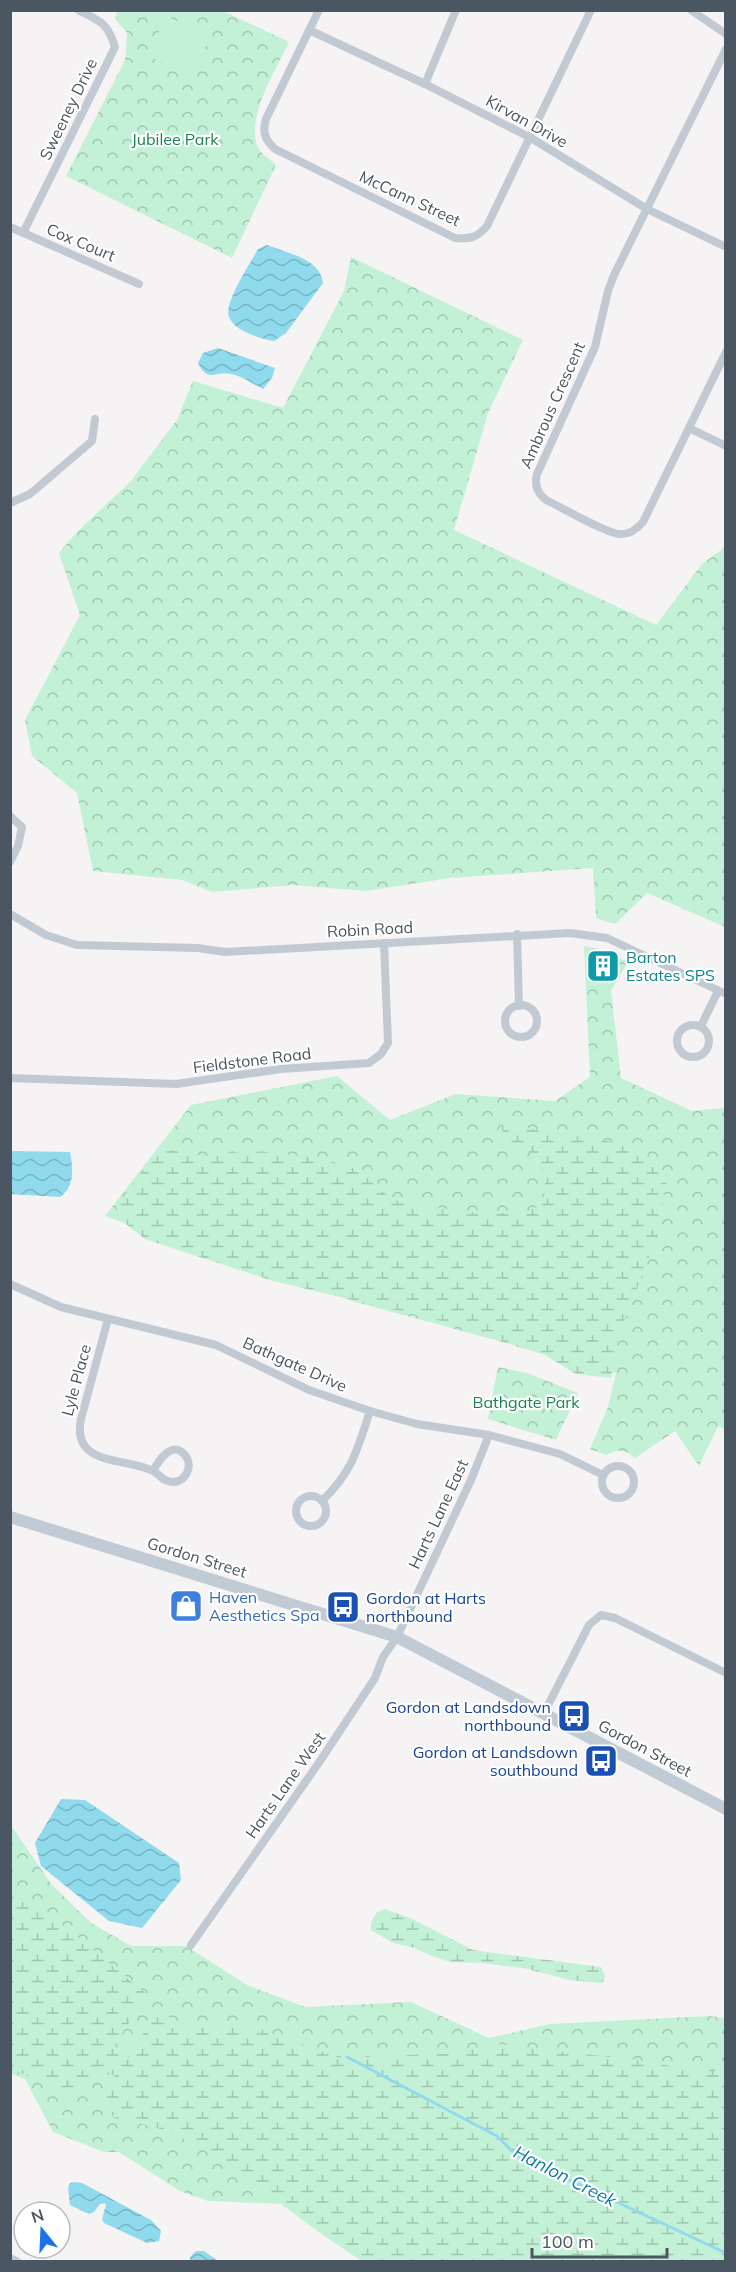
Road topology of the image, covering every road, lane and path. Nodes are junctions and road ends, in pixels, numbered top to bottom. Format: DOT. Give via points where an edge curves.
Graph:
graph roads {
  1 [pos="78,10"];
  2 [pos="319,10"];
  3 [pos="456,10"];
  4 [pos="591,10"];
  5 [pos="691,10"];
  6 [pos="309,30"];
  7 [pos="726,34"];
  8 [pos="726,49"];
  9 [pos="424,84"];
  10 [pos="531,138"];
  11 [pos="647,209"];
  12 [pos="10,227"];
  13 [pos="23,233"];
  14 [pos="726,247"];
  15 [pos="139,284"];
  16 [pos="726,352"];
  17 [pos="95,419"];
  18 [pos="689,428"];
  19 [pos="726,446"];
  20 [pos="10,502"];
  21 [pos="10,816"];
  22 [pos="10,862"];
  23 [pos="10,914"];
  24 [pos="517,934"];
  25 [pos="384,943"];
  26 [pos="722,992"];
  27 [pos="519,1006"];
  28 [pos="701,1026"];
  29 [pos="10,1078"];
  30 [pos="10,1284"];
  31 [pos="108,1319"];
  32 [pos="370,1411"];
  33 [pos="489,1435"];
  34 [pos="153,1471"];
  35 [pos="603,1474"];
  36 [pos="322,1501"];
  37 [pos="10,1517"];
  38 [pos="397,1637"];
  39 [pos="726,1673"];
  40 [pos="544,1713"];
  41 [pos="726,1809"];
  42 [pos="191,1946"];
  43 [pos="10,2258"];
  44 [pos="18,2262"];
  1 -- 13 [label="street, Sweeney Drive" via="101,21 110,31 115,47"];
  2 -- 6 [label="street, McCann Street"];
  3 -- 9 [label="street"];
  4 -- 10 [label="street, McCann Street"];
  5 -- 7 [label="street"];
  6 -- 9 [label="street, Kirvan Drive"];
  6 -- 10 [label="street, McCann Street" via="266,119 267,142 454,238 478,236 487,226"];
  8 -- 11 [label="street, Ambrous Crescent"];
  9 -- 10 [label="street, Kirvan Drive"];
  10 -- 11 [label="street, Kirvan Drive"];
  11 -- 14 [label="street, Kirvan Drive"];
  11 -- 18 [label="street, Ambrous Crescent" via="614,275 595,347 537,474 536,485 546,500 625,534 643,522"];
  12 -- 13 [label="street, Cox Court"];
  13 -- 15 [label="street, Cox Court"];
  16 -- 18 [label="street, Ambrous Crescent"];
  17 -- 20 [label="street" via="92,441 30,494"];
  18 -- 19 [label="street"];
  21 -- 22 [label="street" via="22,827"];
  23 -- 25 [label="street, Robin Road" via="46,935 77,945 225,952"];
  24 -- 25 [label="street, Robin Road"];
  24 -- 26 [label="street, Robin Road" via="570,933 607,938"];
  24 -- 27 [label="street"];
  25 -- 29 [label="street, Fieldstone Road" via="388,1043 369,1063 281,1069 176,1084"];
  26 -- 28 [label="street"];
  28 -- 28 [label="street" via="690,1024 680,1030 676,1040 689,1057 699,1056 709,1044 708,1034"];
  30 -- 31 [label="street, Bathgate Drive" via="61,1307"];
  31 -- 32 [label="street, Bathgate Drive" via="216,1345 309,1390"];
  31 -- 34 [label="street, Lyle Place" via="80,1434 86,1447 97,1456"];
  32 -- 33 [label="street, Bathgate Drive" via="417,1424"];
  32 -- 36 [label="street" via="347,1473"];
  33 -- 35 [label="street, Bathgate Drive" via="560,1454"];
  33 -- 38 [label="street, Harts Lane East"];
  37 -- 38 [label="main road, Gordon Street"];
  38 -- 40 [label="main road, Gordon Street"];
  38 -- 42 [label="street, Harts Lane West" via="318,1764"];
  39 -- 40 [label="street" via="615,1618 601,1615 589,1625"];
  40 -- 41 [label="main road, Gordon Street"];
  43 -- 44 [label="street"];
}
